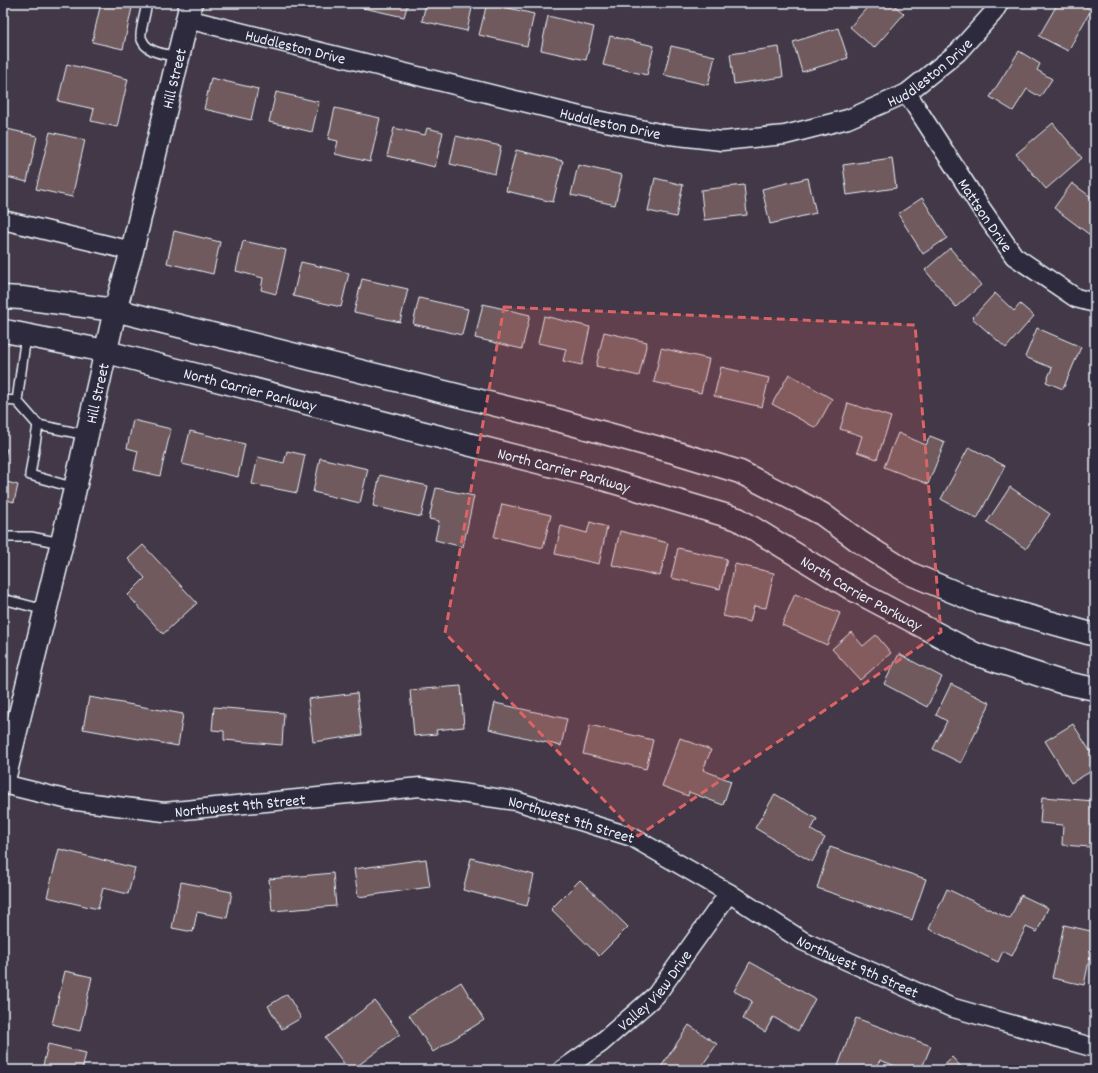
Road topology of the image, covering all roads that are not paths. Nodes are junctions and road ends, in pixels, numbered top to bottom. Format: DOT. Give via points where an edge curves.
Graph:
graph roads {
  1 [pos="147,3"];
  2 [pos="999,3"];
  3 [pos="189,11"];
  4 [pos="178,57"];
  5 [pos="908,92"];
  6 [pos="3,220"];
  7 [pos="132,250"];
  8 [pos="3,297"];
  9 [pos="1095,303"];
  10 [pos="115,310"];
  11 [pos="3,331"];
  12 [pos="26,335"];
  13 [pos="105,353"];
  14 [pos="3,400"];
  15 [pos="17,401"];
  16 [pos="38,425"];
  17 [pos="87,434"];
  18 [pos="75,488"];
  19 [pos="3,538"];
  20 [pos="62,544"];
  21 [pos="3,599"];
  22 [pos="45,610"];
  23 [pos="1095,635"];
  24 [pos="1095,689"];
  25 [pos="3,784"];
  26 [pos="729,893"];
  27 [pos="1095,1048"];
  28 [pos="562,1070"];
  1 -- 4 [label="lane" via="141,36 144,44 158,53"];
  2 -- 5 [label="street, Huddleston Drive" via="958,52"];
  3 -- 4 [label="main road, Hill Street"];
  3 -- 5 [label="street, Huddleston Drive" via="592,120 669,135 722,141 785,135 848,119"];
  4 -- 7 [label="main road, Hill Street"];
  5 -- 9 [label="street, Mattson Drive" via="1014,256 1076,298"];
  6 -- 7 [label="street"];
  7 -- 10 [label="main road, Hill Street"];
  8 -- 10 [label="main road"];
  10 -- 13 [label="main road, Hill Street"];
  10 -- 23 [label="main road" via="557,420 740,472 822,514 911,574 978,602"];
  11 -- 12 [label="main road, North Carrier Parkway"];
  12 -- 13 [label="main road, North Carrier Parkway"];
  12 -- 15 [label="lane"];
  13 -- 17 [label="main road, Hill Street"];
  13 -- 24 [label="main road, North Carrier Parkway" via="593,476 738,519 854,590 975,654 1061,682"];
  14 -- 15 [label="lane"];
  15 -- 16 [label="lane"];
  16 -- 17 [label="lane"];
  16 -- 18 [label="lane" via="30,475"];
  17 -- 18 [label="main road, Hill Street"];
  18 -- 20 [label="main road, Hill Street"];
  19 -- 20 [label="lane" via="31,538"];
  20 -- 22 [label="main road, Hill Street"];
  21 -- 22 [label="lane"];
  22 -- 25 [label="main road, Hill Street"];
  25 -- 26 [label="street, Northwest 9th Street" via="69,800 164,812 420,787 516,801 632,836"];
  26 -- 27 [label="street, Northwest 9th Street" via="803,941 950,1007"];
  26 -- 28 [label="street, Valley View Drive" via="656,995 601,1043"];
}
